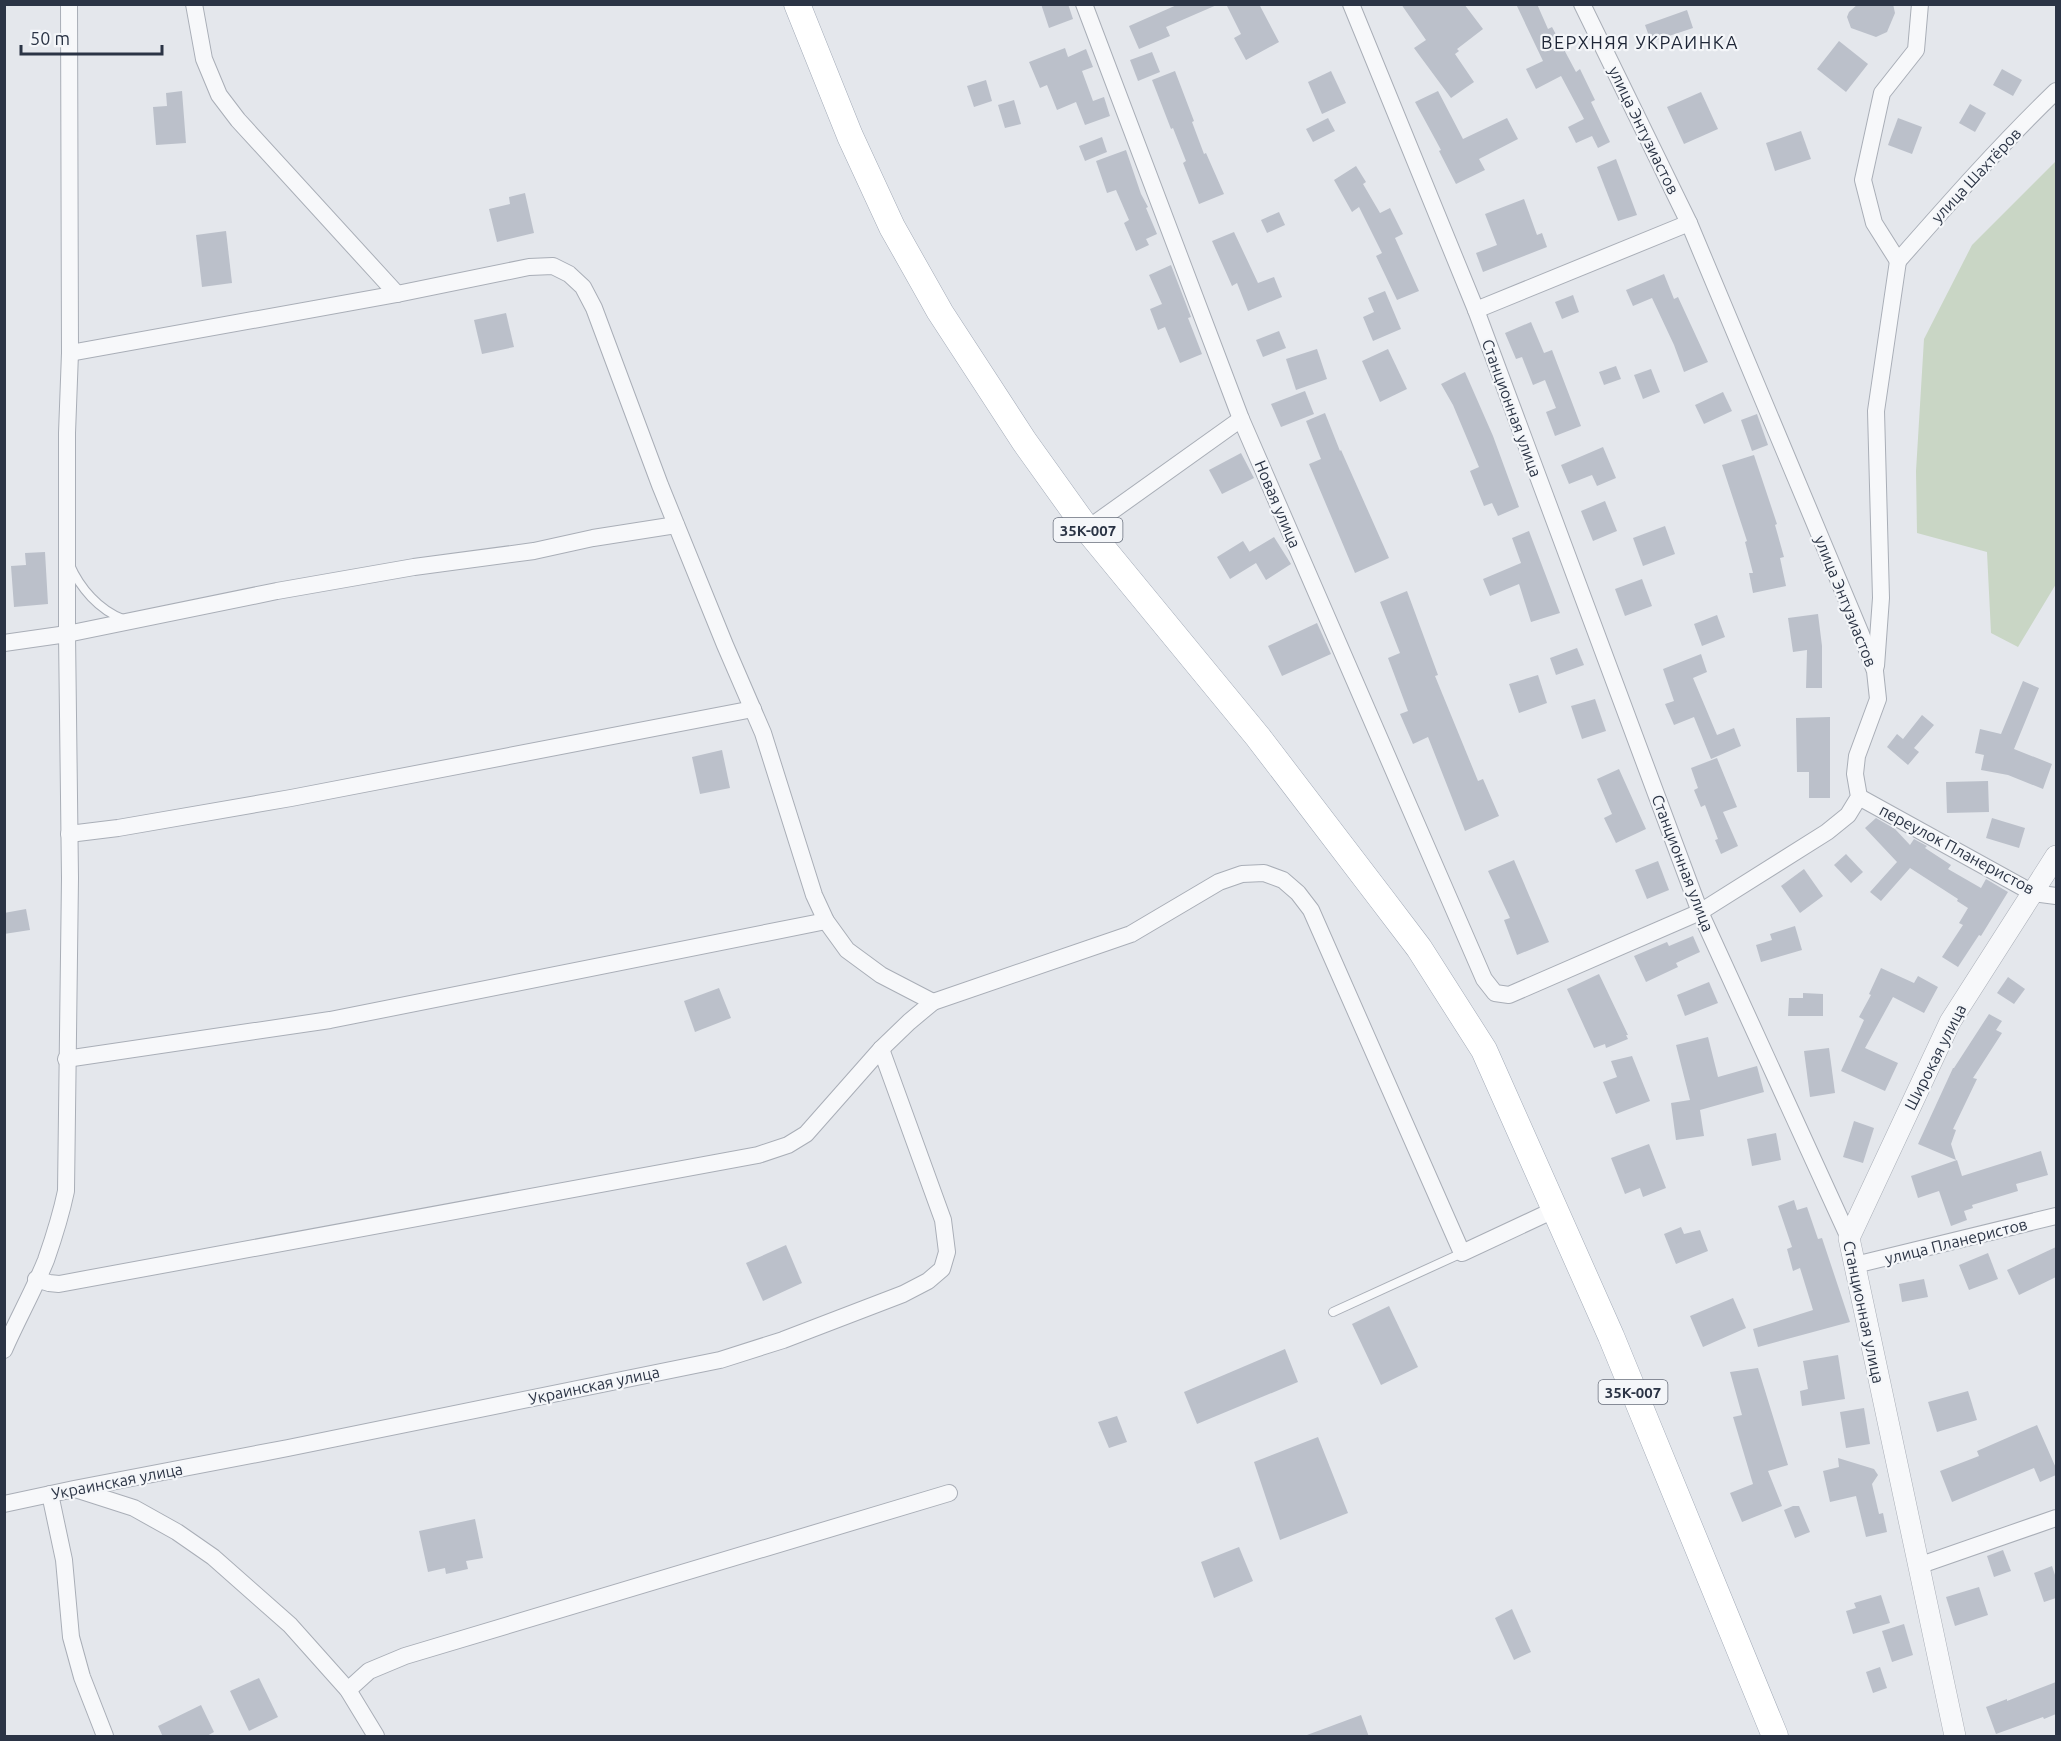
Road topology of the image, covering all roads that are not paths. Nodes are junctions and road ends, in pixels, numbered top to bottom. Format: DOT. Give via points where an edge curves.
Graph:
graph roads {
  1 [pos="69,4"];
  2 [pos="194,4"];
  3 [pos="797,4"];
  4 [pos="1084,4"];
  5 [pos="1351,4"];
  6 [pos="1582,4"];
  7 [pos="1920,4"];
  8 [pos="2056,91"];
  9 [pos="1689,223"];
  10 [pos="1898,261"];
  11 [pos="397,294"];
  12 [pos="1476,310"];
  13 [pos="70,353"];
  14 [pos="1241,419"];
  15 [pos="676,525"];
  16 [pos="1087,529"];
  17 [pos="67,558"];
  18 [pos="129,621"];
  19 [pos="67,634"];
  20 [pos="4,643"];
  21 [pos="1875,671"];
  22 [pos="753,710"];
  23 [pos="1858,797"];
  24 [pos="69,834"];
  25 [pos="2056,856"];
  26 [pos="2033,893"];
  27 [pos="2056,896"];
  28 [pos="1700,912"];
  29 [pos="826,921"];
  30 [pos="933,1002"];
  31 [pos="881,1049"];
  32 [pos="66,1059"];
  33 [pos="1556,1209"];
  34 [pos="2056,1216"];
  35 [pos="1849,1238"];
  36 [pos="1462,1253"];
  37 [pos="1855,1265"];
  38 [pos="36,1279"];
  39 [pos="1333,1312"];
  40 [pos="4,1350"];
  41 [pos="74,1489"];
  42 [pos="949,1493"];
  43 [pos="50,1494"];
  44 [pos="4,1504"];
  45 [pos="2056,1518"];
  46 [pos="1918,1566"];
  47 [pos="348,1690"];
  48 [pos="105,1737"];
  49 [pos="376,1737"];
  50 [pos="1776,1737"];
  51 [pos="1955,1737"];
  1 -- 13 [label="street"];
  2 -- 11 [label="street" via="204,58 219,95"];
  3 -- 16 [label="main road, 35К-007" via="892,227 940,312 1011,422"];
  4 -- 14 [label="street, Новая улица"];
  5 -- 12 [label="street, Станционная улица"];
  6 -- 9 [label="street, улица Энтузиастов"];
  7 -- 10 [label="street" via="1916,50 1882,93 1863,180 1874,223"];
  8 -- 10 [label="street, улица Шахтёров"];
  9 -- 12 [label="street"];
  9 -- 21 [label="street, улица Энтузиастов"];
  10 -- 21 [label="street" via="1876,411 1881,598"];
  11 -- 13 [label="street"];
  11 -- 15 [label="street" via="529,267 554,266 569,274 584,287 594,308"];
  12 -- 28 [label="street, Станционная улица"];
  13 -- 17 [label="street"];
  14 -- 16 [label="street"];
  14 -- 28 [label="street, Новая улица" via="1484,979 1496,993 1509,995"];
  15 -- 18 [label="street" via="277,591"];
  15 -- 22 [label="street"];
  16 -- 33 [label="main road, 35К-007" via="1258,737 1419,948 1484,1050"];
  17 -- 18 [label="lane" via="83,587 99,605"];
  17 -- 19 [label="street"];
  18 -- 19 [label="street"];
  19 -- 20 [label="street"];
  19 -- 24 [label="street"];
  21 -- 23 [label="street, улица Энтузиастов" via="1878,699 1857,756"];
  22 -- 24 [label="street" via="291,798"];
  22 -- 29 [label="street"];
  23 -- 26 [label="street, переулок Планеристов"];
  23 -- 28 [label="street" via="1848,815 1827,832"];
  24 -- 32 [label="street"];
  25 -- 26 [label="street, Широкая улица"];
  26 -- 27 [label="street, переулок Планеристов"];
  26 -- 35 [label="street, Широкая улица" via="1950,1022"];
  28 -- 35 [label="street, Станционная улица"];
  29 -- 30 [label="street" via="847,950 881,975"];
  29 -- 32 [label="street" via="330,1020"];
  30 -- 31 [label="street"];
  30 -- 36 [label="street" via="1131,934 1219,882 1242,874 1264,873 1283,880 1311,910"];
  31 -- 38 [label="street" via="806,1134 758,1155 59,1284"];
  31 -- 41 [label="street, Украинская улица" via="943,1220 947,1252 942,1269 928,1281 783,1340 720,1360"];
  32 -- 38 [label="street" via="66,1191 60,1219"];
  33 -- 36 [label="street"];
  33 -- 50 [label="main road, 35К-007"];
  34 -- 37 [label="street, улица Планеристов"];
  35 -- 37 [label="street, Станционная улица"];
  36 -- 39 [label="lane"];
  37 -- 46 [label="street, Станционная улица"];
  38 -- 40 [label="street"];
  41 -- 43 [label="street, Украинская улица"];
  41 -- 47 [label="street" via="134,1508 213,1557 290,1625"];
  42 -- 47 [label="street" via="405,1656 369,1671"];
  43 -- 44 [label="street, Украинская улица"];
  43 -- 48 [label="street" via="64,1560 71,1637"];
  45 -- 46 [label="street"];
  46 -- 51 [label="street, Станционная улица"];
  47 -- 49 [label="street"];
}
